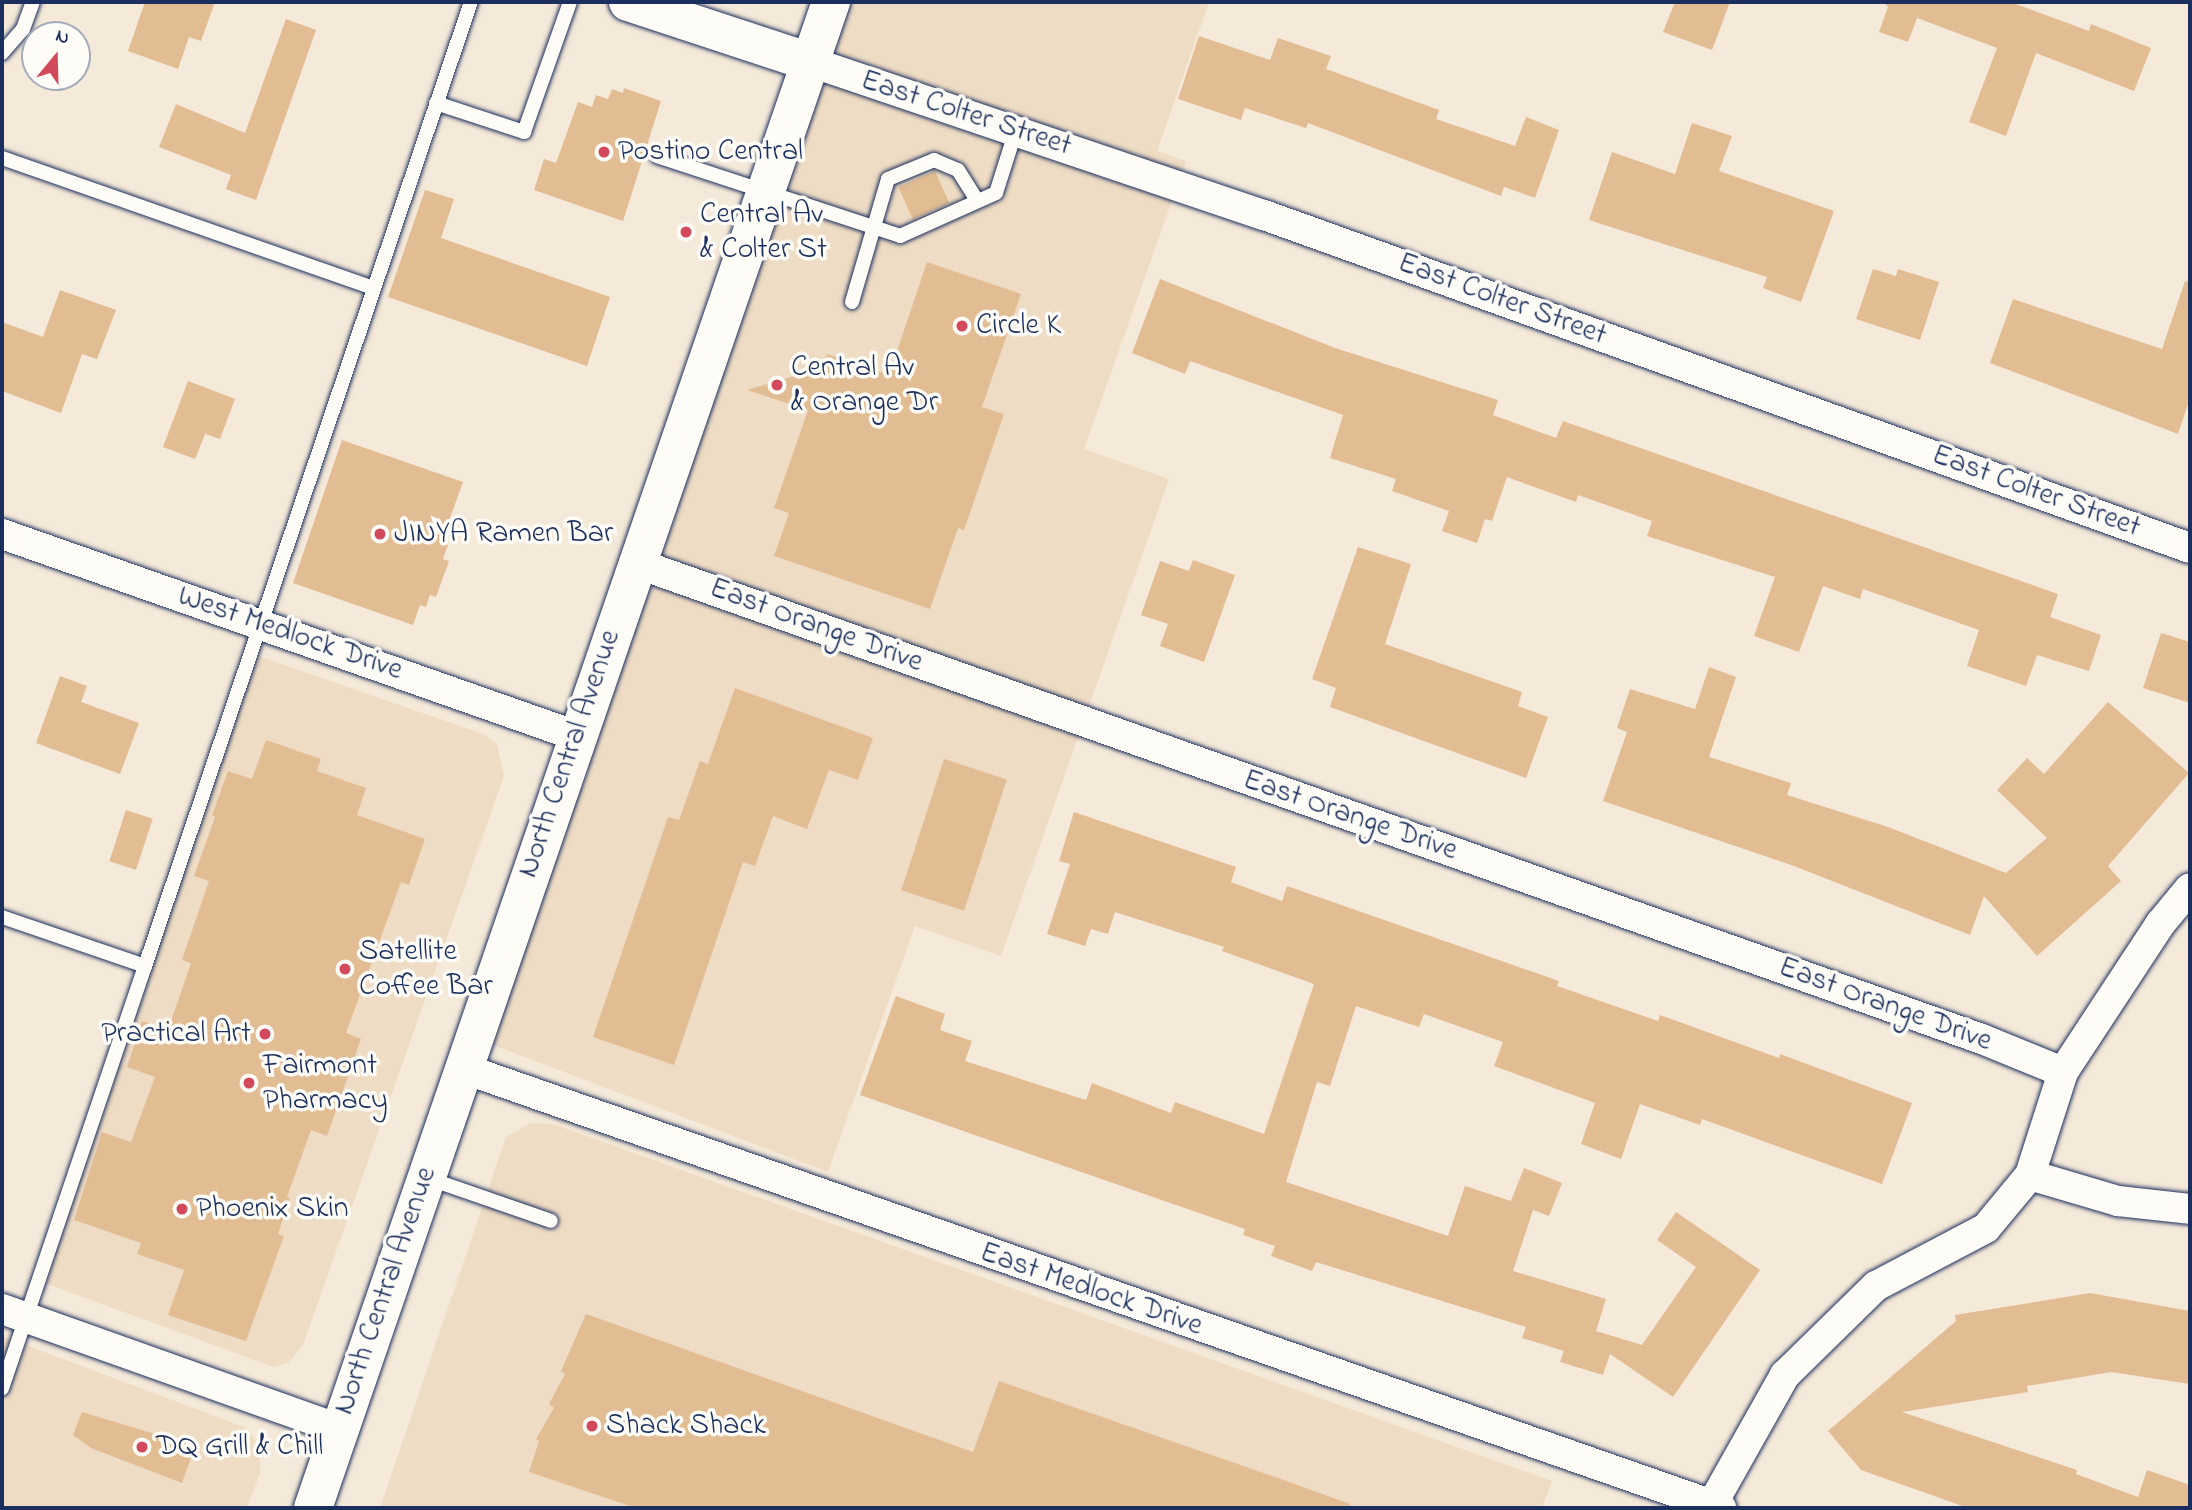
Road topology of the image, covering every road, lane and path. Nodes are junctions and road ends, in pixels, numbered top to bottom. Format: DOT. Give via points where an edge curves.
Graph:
graph roads {
  1 [pos="33,2"];
  2 [pos="471,2"];
  3 [pos="570,2"];
  4 [pos="628,2"];
  5 [pos="831,2"];
  6 [pos="2,53"];
  7 [pos="811,62"];
  8 [pos="436,103"];
  9 [pos="1016,130"];
  10 [pos="657,156"];
  11 [pos="2,158"];
  12 [pos="764,193"];
  13 [pos="977,201"];
  14 [pos="874,228"];
  15 [pos="373,288"];
  16 [pos="852,302"];
  17 [pos="2,534"];
  18 [pos="2190,548"];
  19 [pos="636,563"];
  20 [pos="260,623"];
  21 [pos="577,736"];
  22 [pos="2190,888"];
  23 [pos="2,917"];
  24 [pos="145,967"];
  25 [pos="461,1068"];
  26 [pos="2063,1072"];
  27 [pos="2030,1175"];
  28 [pos="425,1178"];
  29 [pos="2190,1209"];
  30 [pos="551,1221"];
  31 [pos="14,1313"];
  32 [pos="2,1388"];
  33 [pos="339,1429"];
  34 [pos="1714,1507"];
  35 [pos="313,1508"];
  1 -- 6 [label="lane" via="23,29"];
  2 -- 8 [label="lane"];
  3 -- 8 [label="lane" via="524,132"];
  4 -- 7 [label="main road"];
  5 -- 7 [label="main road, North Central Avenue"];
  7 -- 9 [label="street, East Colter Street"];
  7 -- 12 [label="main road, North Central Avenue"];
  8 -- 15 [label="lane"];
  9 -- 13 [label="lane" via="996,193"];
  9 -- 18 [label="street, East Colter Street"];
  10 -- 12 [label="lane"];
  11 -- 15 [label="lane"];
  12 -- 14 [label="lane"];
  12 -- 19 [label="main road, North Central Avenue"];
  13 -- 14 [label="lane" via="900,236"];
  13 -- 14 [label="lane" via="958,170 934,160 888,179"];
  14 -- 16 [label="lane"];
  15 -- 20 [label="lane"];
  17 -- 20 [label="street, West Medlock Drive"];
  19 -- 21 [label="main road, North Central Avenue"];
  19 -- 26 [label="street, East Orange Drive" via="1982,1039"];
  20 -- 21 [label="street, West Medlock Drive"];
  20 -- 24 [label="lane"];
  21 -- 25 [label="main road, North Central Avenue"];
  22 -- 26 [label="street" via="2161,923"];
  23 -- 24 [label="lane"];
  24 -- 31 [label="lane"];
  25 -- 28 [label="main road, North Central Avenue"];
  25 -- 34 [label="street, East Medlock Drive"];
  26 -- 27 [label="street"];
  27 -- 29 [label="street" via="2118,1201"];
  27 -- 34 [label="street" via="1986,1228 1876,1286 1785,1375"];
  28 -- 30 [label="lane"];
  28 -- 33 [label="main road, North Central Avenue"];
  31 -- 32 [label="lane"];
  31 -- 33 [label="street"];
  33 -- 35 [label="main road, North Central Avenue"];
}
